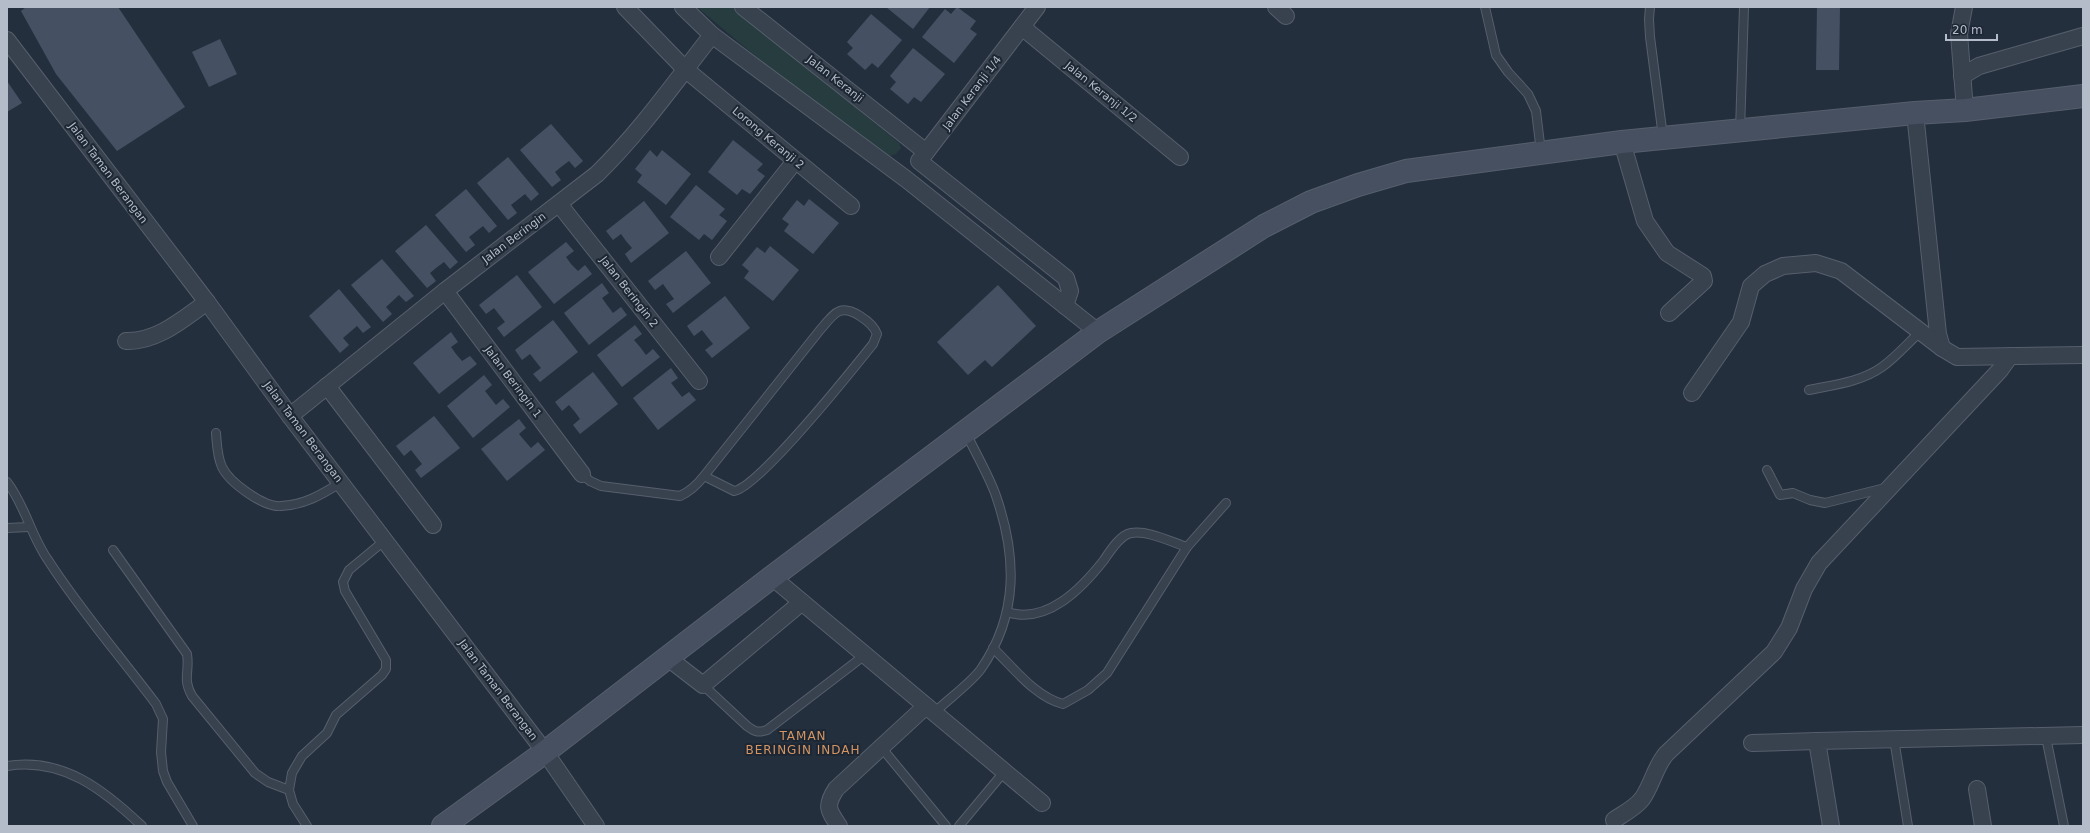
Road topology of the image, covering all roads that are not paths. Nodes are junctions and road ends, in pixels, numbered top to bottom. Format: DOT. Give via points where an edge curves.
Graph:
graph roads {
  1 [pos="625,7"];
  2 [pos="683,7"];
  3 [pos="743,7"];
  4 [pos="1037,7"];
  5 [pos="1485,7"];
  6 [pos="1650,7"];
  7 [pos="1744,7"];
  8 [pos="1964,7"];
  9 [pos="1022,27"];
  10 [pos="712,35"];
  11 [pos="2083,36"];
  12 [pos="7,40"];
  13 [pos="685,69"];
  14 [pos="1962,76"];
  15 [pos="2083,96"];
  16 [pos="1965,110"];
  17 [pos="1915,113"];
  18 [pos="1740,130"];
  19 [pos="1663,138"];
  20 [pos="1622,142"];
  21 [pos="1541,153"];
  22 [pos="923,156"];
  23 [pos="1180,157"];
  24 [pos="795,161"];
  25 [pos="906,179"];
  26 [pos="559,204"];
  27 [pos="851,206"];
  28 [pos="720,257"];
  29 [pos="445,291"];
  30 [pos="207,302"];
  31 [pos="1065,306"];
  32 [pos="1670,313"];
  33 [pos="1921,331"];
  34 [pos="1098,332"];
  35 [pos="126,341"];
  36 [pos="1942,348"];
  37 [pos="2083,355"];
  38 [pos="2010,356"];
  39 [pos="699,381"];
  40 [pos="327,386"];
  41 [pos="1808,390"];
  42 [pos="1692,393"];
  43 [pos="290,416"];
  44 [pos="966,432"];
  45 [pos="216,434"];
  46 [pos="1767,470"];
  47 [pos="582,474"];
  48 [pos="704,476"];
  49 [pos="7,482"];
  50 [pos="340,483"];
  51 [pos="1892,486"];
  52 [pos="1226,503"];
  53 [pos="433,525"];
  54 [pos="29,527"];
  55 [pos="7,528"];
  56 [pos="384,540"];
  57 [pos="1187,547"];
  58 [pos="113,550"];
  59 [pos="772,577"];
  60 [pos="802,602"];
  61 [pos="1007,612"];
  62 [pos="993,648"];
  63 [pos="865,655"];
  64 [pos="668,658"];
  65 [pos="703,685"];
  66 [pos="930,709"];
  67 [pos="2083,735"];
  68 [pos="2046,737"];
  69 [pos="1894,739"];
  70 [pos="1817,741"];
  71 [pos="1752,742"];
  72 [pos="881,747"];
  73 [pos="545,752"];
  74 [pos="7,766"];
  75 [pos="1004,772"];
  76 [pos="1977,789"];
  77 [pos="288,790"];
  78 [pos="1042,803"];
  79 [pos="1614,820"];
  80 [pos="142,826"];
  81 [pos="193,826"];
  82 [pos="307,826"];
  83 [pos="443,826"];
  84 [pos="596,826"];
  85 [pos="839,826"];
  86 [pos="946,826"];
  87 [pos="959,826"];
  88 [pos="1831,826"];
  89 [pos="1908,826"];
  90 [pos="1983,826"];
  91 [pos="2064,826"];
  1 -- 13 [label="street, Lorong Keranji 2"];
  2 -- 10 [label="street"];
  3 -- 22 [label="street, Jalan Keranji"];
  4 -- 9 [label="street, Jalan Keranji 1/4"];
  5 -- 21 [label="lane" via="1496,55 1528,94 1536,111"];
  6 -- 19 [label="lane" via="1650,37"];
  7 -- 18 [label="lane"];
  8 -- 14 [label="street" via="1959,34"];
  9 -- 22 [label="street, Jalan Keranji 1/4"];
  9 -- 23 [label="street, Jalan Keranji 1/2"];
  10 -- 13 [label="street, Jalan Beringin"];
  10 -- 25 [label="street"];
  11 -- 14 [label="street" via="1979,66"];
  12 -- 30 [label="street, Jalan Taman Berangan"];
  13 -- 24 [label="street, Lorong Keranji 2"];
  13 -- 26 [label="street, Jalan Beringin" via="617,154 597,174"];
  14 -- 16 [label="street"];
  15 -- 16 [label="street"];
  16 -- 17 [label="street"];
  17 -- 18 [label="street"];
  17 -- 36 [label="street" via="1938,334"];
  18 -- 19 [label="street"];
  19 -- 20 [label="street"];
  20 -- 21 [label="street"];
  20 -- 32 [label="street" via="1645,221 1667,253 1703,276 1704,281"];
  21 -- 34 [label="street" via="1406,171 1358,184 1311,202 1264,226"];
  22 -- 25 [label="street, Jalan Keranji 1/4"];
  22 -- 31 [label="street, Jalan Keranji" via="1066,278 1070,291"];
  24 -- 27 [label="street, Lorong Keranji 2"];
  24 -- 28 [label="street"];
  25 -- 31 [label="street"];
  26 -- 29 [label="street, Jalan Beringin"];
  26 -- 39 [label="street, Jalan Beringin 2"];
  29 -- 40 [label="street, Jalan Beringin"];
  29 -- 47 [label="street, Jalan Beringin 1"];
  30 -- 35 [label="street" via="169,328 137,341"];
  30 -- 43 [label="street, Jalan Taman Berangan"];
  31 -- 34 [label="street"];
  33 -- 36 [label="street"];
  33 -- 41 [label="lane" via="1893,359 1869,375 1849,382"];
  33 -- 42 [label="street" via="1841,271 1816,263 1783,266 1765,274 1751,286 1741,322"];
  34 -- 44 [label="street"];
  36 -- 38 [label="street" via="1957,357"];
  37 -- 38 [label="street"];
  38 -- 51 [label="street" via="2000,370"];
  40 -- 43 [label="street, Jalan Beringin"];
  40 -- 53 [label="street"];
  43 -- 50 [label="street, Jalan Taman Berangan"];
  44 -- 59 [label="street"];
  44 -- 61 [label="lane" via="994,493 1010,547 1010,601"];
  45 -- 50 [label="lane" via="222,468 251,495 267,503 280,507 300,504"];
  46 -- 51 [label="lane" via="1780,495 1793,493 1826,503"];
  47 -- 48 [label="lane" via="601,486 680,496 697,486"];
  48 -- 48 [label="lane" via="833,314 841,310 850,310 875,328 878,334 873,344 759,474 734,491"];
  49 -- 54 [label="lane"];
  50 -- 56 [label="street, Jalan Taman Berangan"];
  51 -- 79 [label="street" via="1819,563 1804,589 1789,628 1774,652 1666,754 1656,767 1642,798"];
  52 -- 57 [label="lane"];
  54 -- 55 [label="lane"];
  54 -- 81 [label="lane" via="46,559 70,594 156,704 163,719 163,771"];
  56 -- 73 [label="street, Jalan Taman Berangan"];
  56 -- 77 [label="lane" via="349,570 343,582 345,591 386,660 386,669 336,715 327,732 302,756 292,772"];
  57 -- 61 [label="lane" via="1139,532 1129,533 1116,544 1087,582 1051,609 1025,614"];
  57 -- 62 [label="lane" via="1107,673 1088,690 1063,704 1053,701 1037,690"];
  58 -- 77 [label="lane" via="186,654 186,686 192,696 255,773 268,782"];
  59 -- 60 [label="street"];
  59 -- 64 [label="street"];
  60 -- 63 [label="street"];
  60 -- 65 [label="street"];
  61 -- 62 [label="lane" via="1002,633"];
  62 -- 66 [label="lane" via="980,671"];
  63 -- 65 [label="lane" via="767,730 760,732 755,732 747,726"];
  63 -- 66 [label="street"];
  64 -- 65 [label="street"];
  64 -- 73 [label="street"];
  66 -- 72 [label="street"];
  66 -- 75 [label="street"];
  67 -- 68 [label="street"];
  68 -- 69 [label="street"];
  68 -- 91 [label="lane"];
  69 -- 70 [label="street"];
  69 -- 89 [label="lane"];
  70 -- 71 [label="street"];
  70 -- 88 [label="street"];
  72 -- 85 [label="street" via="836,789 829,799 829,811"];
  72 -- 86 [label="lane"];
  73 -- 83 [label="street"];
  73 -- 84 [label="street, Jalan Taman Berangan"];
  74 -- 80 [label="lane" via="39,765 61,769 116,801"];
  75 -- 78 [label="street"];
  75 -- 87 [label="lane"];
  76 -- 90 [label="street"];
  77 -- 82 [label="lane" via="293,804"];
}
